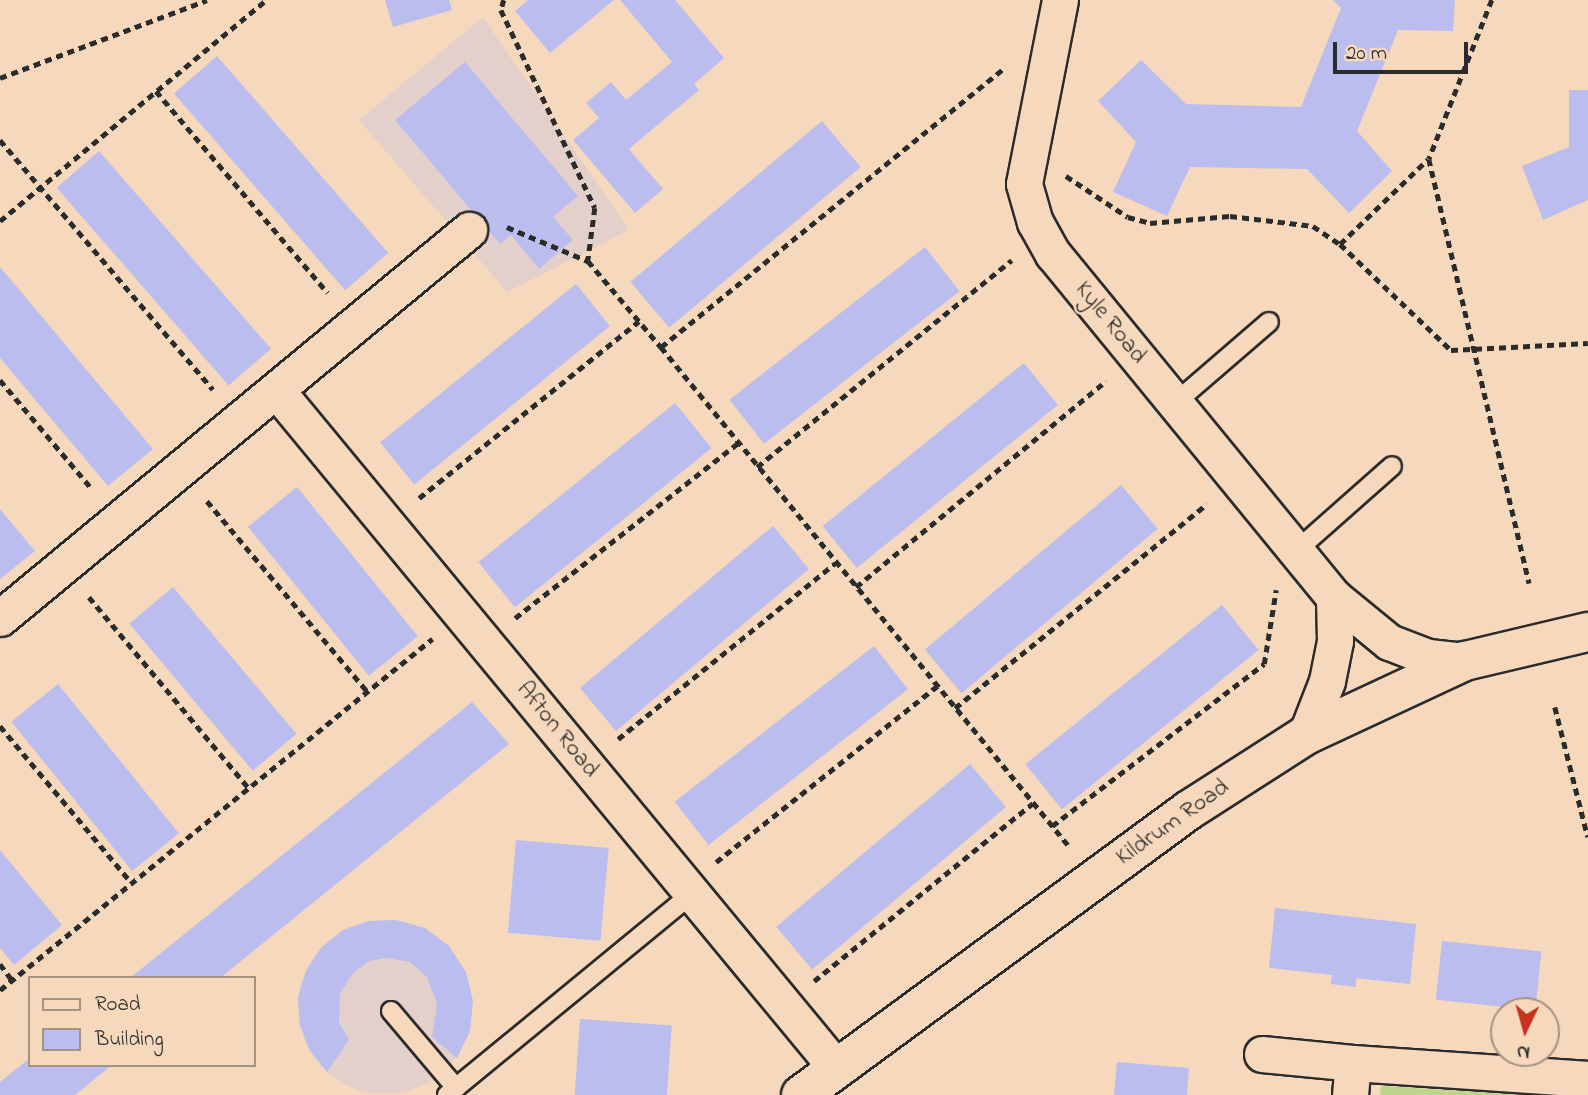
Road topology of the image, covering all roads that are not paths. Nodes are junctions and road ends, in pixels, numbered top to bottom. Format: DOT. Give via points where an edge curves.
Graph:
graph roads {
  1 [pos="1056,14"];
  2 [pos="469,230"];
  3 [pos="1269,322"];
  4 [pos="278,391"];
  5 [pos="1175,403"];
  6 [pos="1392,466"];
  7 [pos="1290,544"];
  8 [pos="1334,597"];
  9 [pos="0,618"];
  10 [pos="1588,632"];
  11 [pos="1465,661"];
  12 [pos="1306,736"];
  13 [pos="689,890"];
  14 [pos="391,1011"];
  15 [pos="1262,1054"];
  16 [pos="836,1069"];
  17 [pos="1352,1079"];
  18 [pos="1588,1079"];
  19 [pos="452,1091"];
  20 [pos="801,1095"];
  1 -- 5 [label="street, Kyle Road" via="1024,184 1043,236"];
  2 -- 4 [label="street"];
  3 -- 5 [label="lane"];
  4 -- 9 [label="street"];
  4 -- 13 [label="street, Afton Road"];
  5 -- 7 [label="street, Kyle Road"];
  6 -- 7 [label="lane"];
  7 -- 8 [label="street, Kyle Road"];
  8 -- 11 [label="street, Kyle Road" via="1389,642 1428,657"];
  8 -- 12 [label="street" via="1333,654"];
  10 -- 11 [label="street, Kildrum Road"];
  11 -- 12 [label="street, Kildrum Road"];
  12 -- 16 [label="street, Kildrum Road" via="1189,810"];
  13 -- 16 [label="street, Afton Road"];
  13 -- 19 [label="lane"];
  14 -- 19 [label="lane"];
  15 -- 17 [label="street"];
  16 -- 20 [label="street, Kildrum Road"];
  17 -- 18 [label="street"];
}
